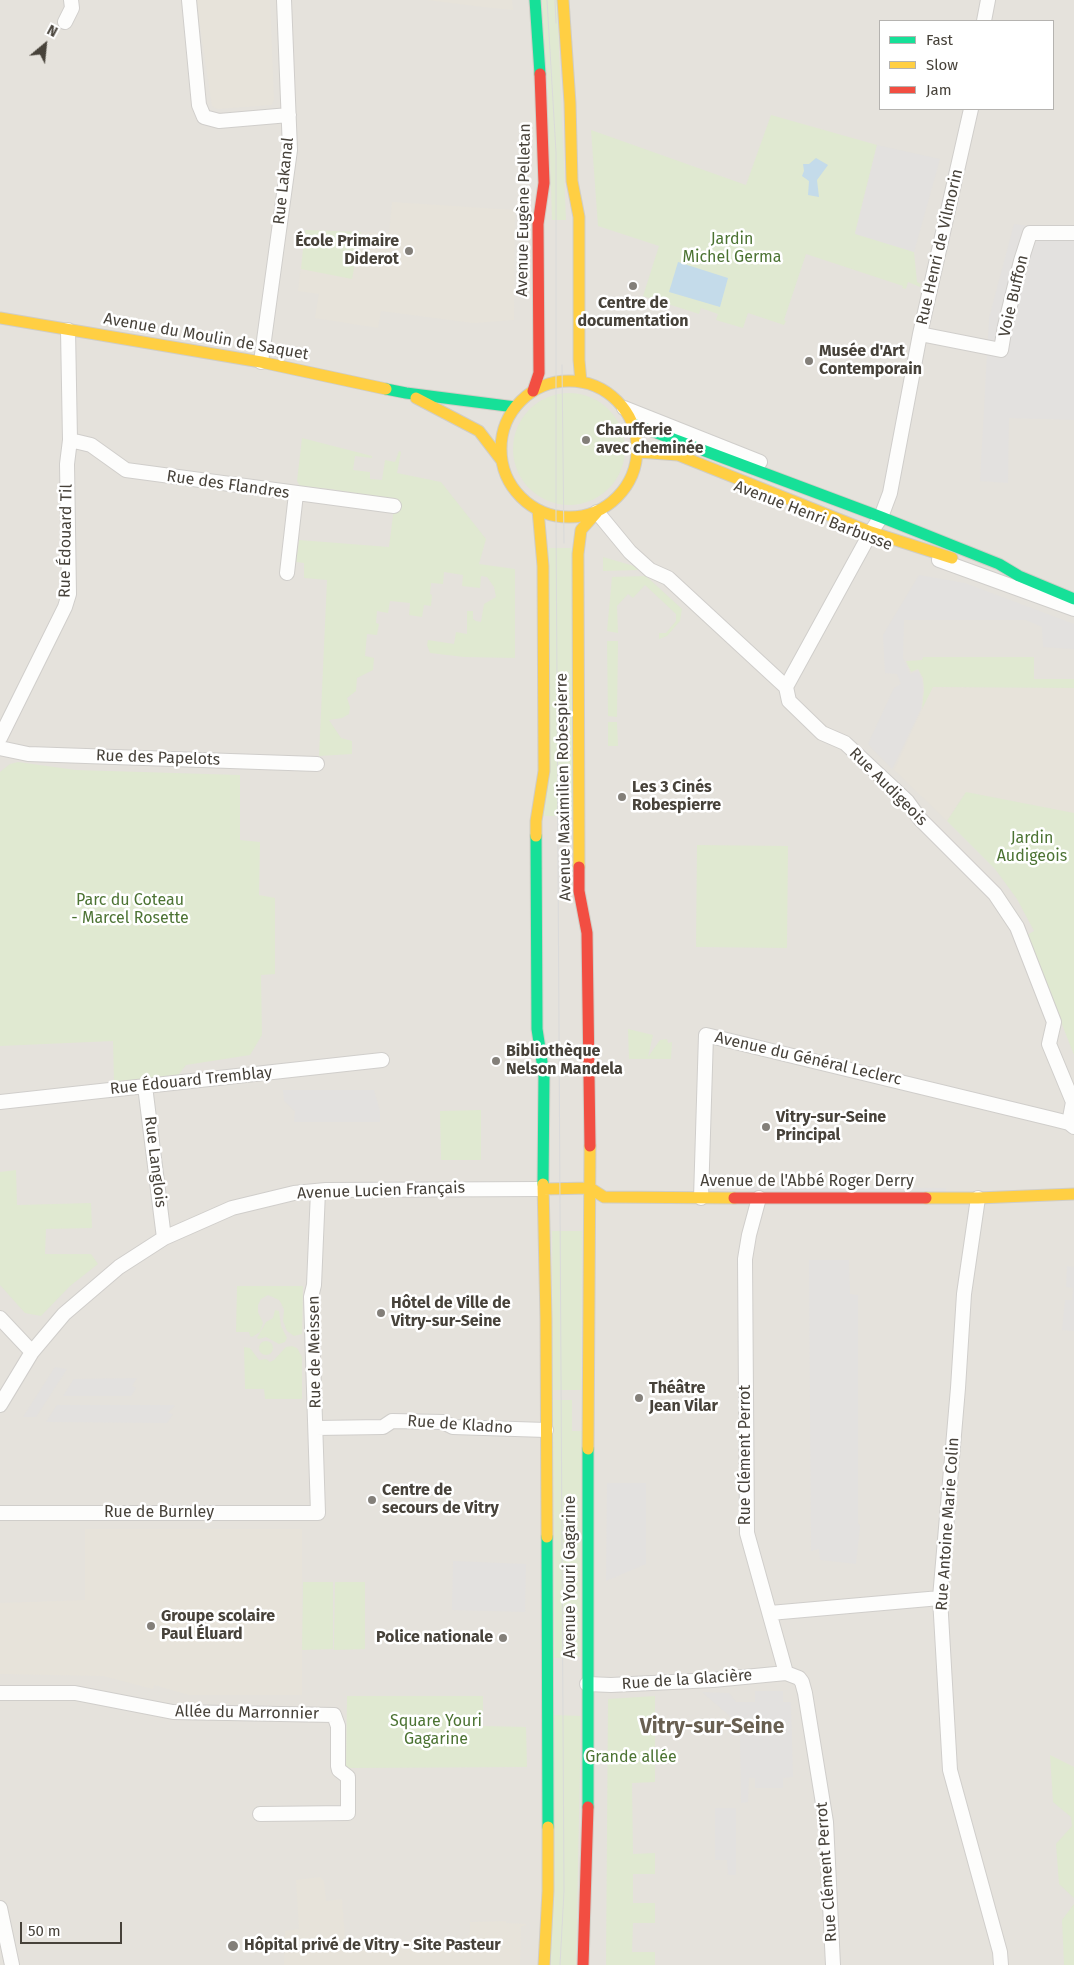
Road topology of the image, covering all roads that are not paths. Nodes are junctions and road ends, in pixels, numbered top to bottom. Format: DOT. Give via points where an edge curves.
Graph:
graph roads {
  1 [pos="71,0"];
  2 [pos="189,0"];
  3 [pos="284,0"];
  4 [pos="535,0"];
  5 [pos="564,0"];
  6 [pos="988,0"];
  7 [pos="984,20"];
  8 [pos="65,22"];
  9 [pos="972,110"];
  10 [pos="289,115"];
  11 [pos="1074,233"];
  12 [pos="0,318"];
  13 [pos="68,330"];
  14 [pos="920,334"];
  15 [pos="261,362"];
  16 [pos="581,382"];
  17 [pos="533,391"];
  18 [pos="406,393"];
  19 [pos="515,407"];
  20 [pos="624,408"];
  21 [pos="632,424"];
  22 [pos="70,440"];
  23 [pos="637,456"];
  24 [pos="502,461"];
  25 [pos="296,494"];
  26 [pos="394,506"];
  27 [pos="538,510"];
  28 [pos="597,512"];
  29 [pos="881,517"];
  30 [pos="868,536"];
  31 [pos="287,572"];
  32 [pos="1019,576"];
  33 [pos="1074,599"];
  34 [pos="1074,609"];
  35 [pos="786,687"];
  36 [pos="0,738"];
  37 [pos="0,748"];
  38 [pos="317,764"];
  39 [pos="382,1060"];
  40 [pos="145,1086"];
  41 [pos="0,1102"];
  42 [pos="1072,1125"];
  43 [pos="590,1188"];
  44 [pos="543,1189"];
  45 [pos="318,1191"];
  46 [pos="1074,1194"];
  47 [pos="701,1198"];
  48 [pos="759,1198"];
  49 [pos="978,1198"];
  50 [pos="164,1238"];
  51 [pos="0,1318"];
  52 [pos="32,1352"];
  53 [pos="0,1405"];
  54 [pos="316,1428"];
  55 [pos="546,1430"];
  56 [pos="0,1513"];
  57 [pos="318,1513"];
  58 [pos="940,1598"];
  59 [pos="770,1613"];
  60 [pos="786,1673"];
  61 [pos="587,1684"];
  62 [pos="0,1693"];
  63 [pos="260,1814"];
  64 [pos="0,1908"];
  65 [pos="12,1965"];
  66 [pos="544,1965"];
  67 [pos="583,1965"];
  68 [pos="833,1965"];
  69 [pos="1001,1965"];
  1 -- 8 [label="street" via="72,8"];
  2 -- 10 [label="street" via="199,105 204,117 219,121"];
  3 -- 10 [label="street, Rue Lakanal"];
  4 -- 17 [label="main road, Avenue Eugène Pelletan" via="544,183 538,224 539,372"];
  5 -- 16 [label="main road" via="572,181 579,225"];
  6 -- 7 [label="street"];
  9 -- 14 [label="street, Rue Henri de Vilmorin"];
  10 -- 15 [label="street, Rue Lakanal" via="290,150"];
  11 -- 14 [label="street, Voie Buffon" via="1030,233 1005,326 1002,350"];
  12 -- 13 [label="main road, Avenue du Moulin de Saquet"];
  13 -- 15 [label="main road, Avenue du Moulin de Saquet"];
  13 -- 22 [label="street, Rue Édouard Til"];
  14 -- 29 [label="street, Rue Henri de Vilmorin" via="890,493"];
  15 -- 18 [label="main road, Avenue du Moulin de Saquet"];
  16 -- 17 [label="main road" via="555,382"];
  16 -- 20 [label="main road" via="612,396"];
  17 -- 19 [label="main road"];
  18 -- 19 [label="main road, Avenue du Moulin de Saquet"];
  18 -- 24 [label="main road, Avenue du Moulin de Saquet" via="479,432"];
  19 -- 24 [label="main road" via="503,432"];
  20 -- 21 [label="main road"];
  20 -- 29 [label="street, Avenue Henri Barbusse" via="862,502"];
  21 -- 23 [label="main road"];
  21 -- 29 [label="main road, Avenue Henri Barbusse"];
  22 -- 25 [label="street, Rue des Flandres" via="91,444 126,470"];
  22 -- 36 [label="street, Rue Édouard Til" via="67,464 69,594 66,607"];
  23 -- 28 [label="main road" via="624,491"];
  23 -- 30 [label="street, Avenue Henri Barbusse" via="671,460"];
  24 -- 27 [label="main road" via="514,490"];
  25 -- 26 [label="street, Rue des Flandres"];
  25 -- 31 [label="street"];
  27 -- 28 [label="main road" via="564,518"];
  27 -- 44 [label="main road, Avenue Maximilien Robespierre" via="543,566 544,770 536,821 537,1029 544,1075"];
  28 -- 35 [label="street, Rue Audigeois" via="630,552 650,570 668,578"];
  28 -- 43 [label="main road, Avenue Maximilien Robespierre" via="581,530 577,607 579,891 587,934"];
  29 -- 30 [label="street, Rue Henri de Vilmorin"];
  29 -- 32 [label="main road, Avenue Henri Barbusse" via="999,564"];
  30 -- 32 [label="main road, Avenue Henri Barbusse"];
  30 -- 34 [label="street, Avenue Henri Barbusse"];
  30 -- 35 [label="street, Rue Henri de Vilmorin"];
  32 -- 33 [label="main road, Avenue Henri Barbusse"];
  35 -- 42 [label="street, Rue Audigeois" via="789,701 795,707 822,732 845,743 907,801 920,819 995,894 1017,927 1054,1022 1049,1044 1073,1102"];
  37 -- 38 [label="street, Rue des Papelots" via="28,754"];
  39 -- 40 [label="street, Rue Édouard Tremblay"];
  40 -- 41 [label="street, Rue Édouard Tremblay"];
  40 -- 50 [label="street, Rue Langlois"];
  42 -- 47 [label="street, Avenue du Général Leclerc" via="706,1035"];
  43 -- 44 [label="main road, Avenue de l'Abbé Roger Derry"];
  43 -- 47 [label="main road, Avenue de l'Abbé Roger Derry" via="604,1197"];
  43 -- 61 [label="main road, Avenue Youri Gagarine"];
  44 -- 45 [label="street, Avenue Lucien Français"];
  44 -- 55 [label="main road, Avenue Youri Gagarine"];
  45 -- 50 [label="street, Avenue Lucien Français" via="294,1193 232,1208"];
  45 -- 54 [label="street, Rue de Meissen" via="311,1297"];
  46 -- 49 [label="main road, Avenue de l'Abbé Roger Derry"];
  47 -- 48 [label="main road, Avenue de l'Abbé Roger Derry"];
  48 -- 49 [label="main road, Avenue de l'Abbé Roger Derry"];
  48 -- 59 [label="street, Rue Clément Perrot" via="745,1259 747,1533"];
  49 -- 58 [label="street, Rue Antoine Marie Colin" via="964,1294"];
  50 -- 52 [label="street, Avenue Lucien Français" via="119,1267 64,1314"];
  51 -- 52 [label="street"];
  52 -- 53 [label="street, Avenue Lucien Français"];
  54 -- 55 [label="street, Rue de Kladno" via="443,1422 453,1427"];
  54 -- 57 [label="street, Rue de Meissen"];
  55 -- 66 [label="main road, Avenue Youri Gagarine" via="548,1891"];
  56 -- 57 [label="street, Rue de Burnley"];
  58 -- 59 [label="street"];
  58 -- 69 [label="street, Rue Antoine Marie Colin" via="950,1770"];
  59 -- 60 [label="street, Rue Clément Perrot"];
  60 -- 61 [label="street, Rue de la Glacière" via="714,1680"];
  60 -- 68 [label="street, Rue Clément Perrot" via="802,1682 826,1822"];
  61 -- 67 [label="main road, Avenue Youri Gagarine"];
  62 -- 63 [label="street, Allée du Marronnier" via="75,1693 173,1712 334,1715 338,1726 338,1766 348,1777 348,1813"];
  64 -- 65 [label="street"];
}
